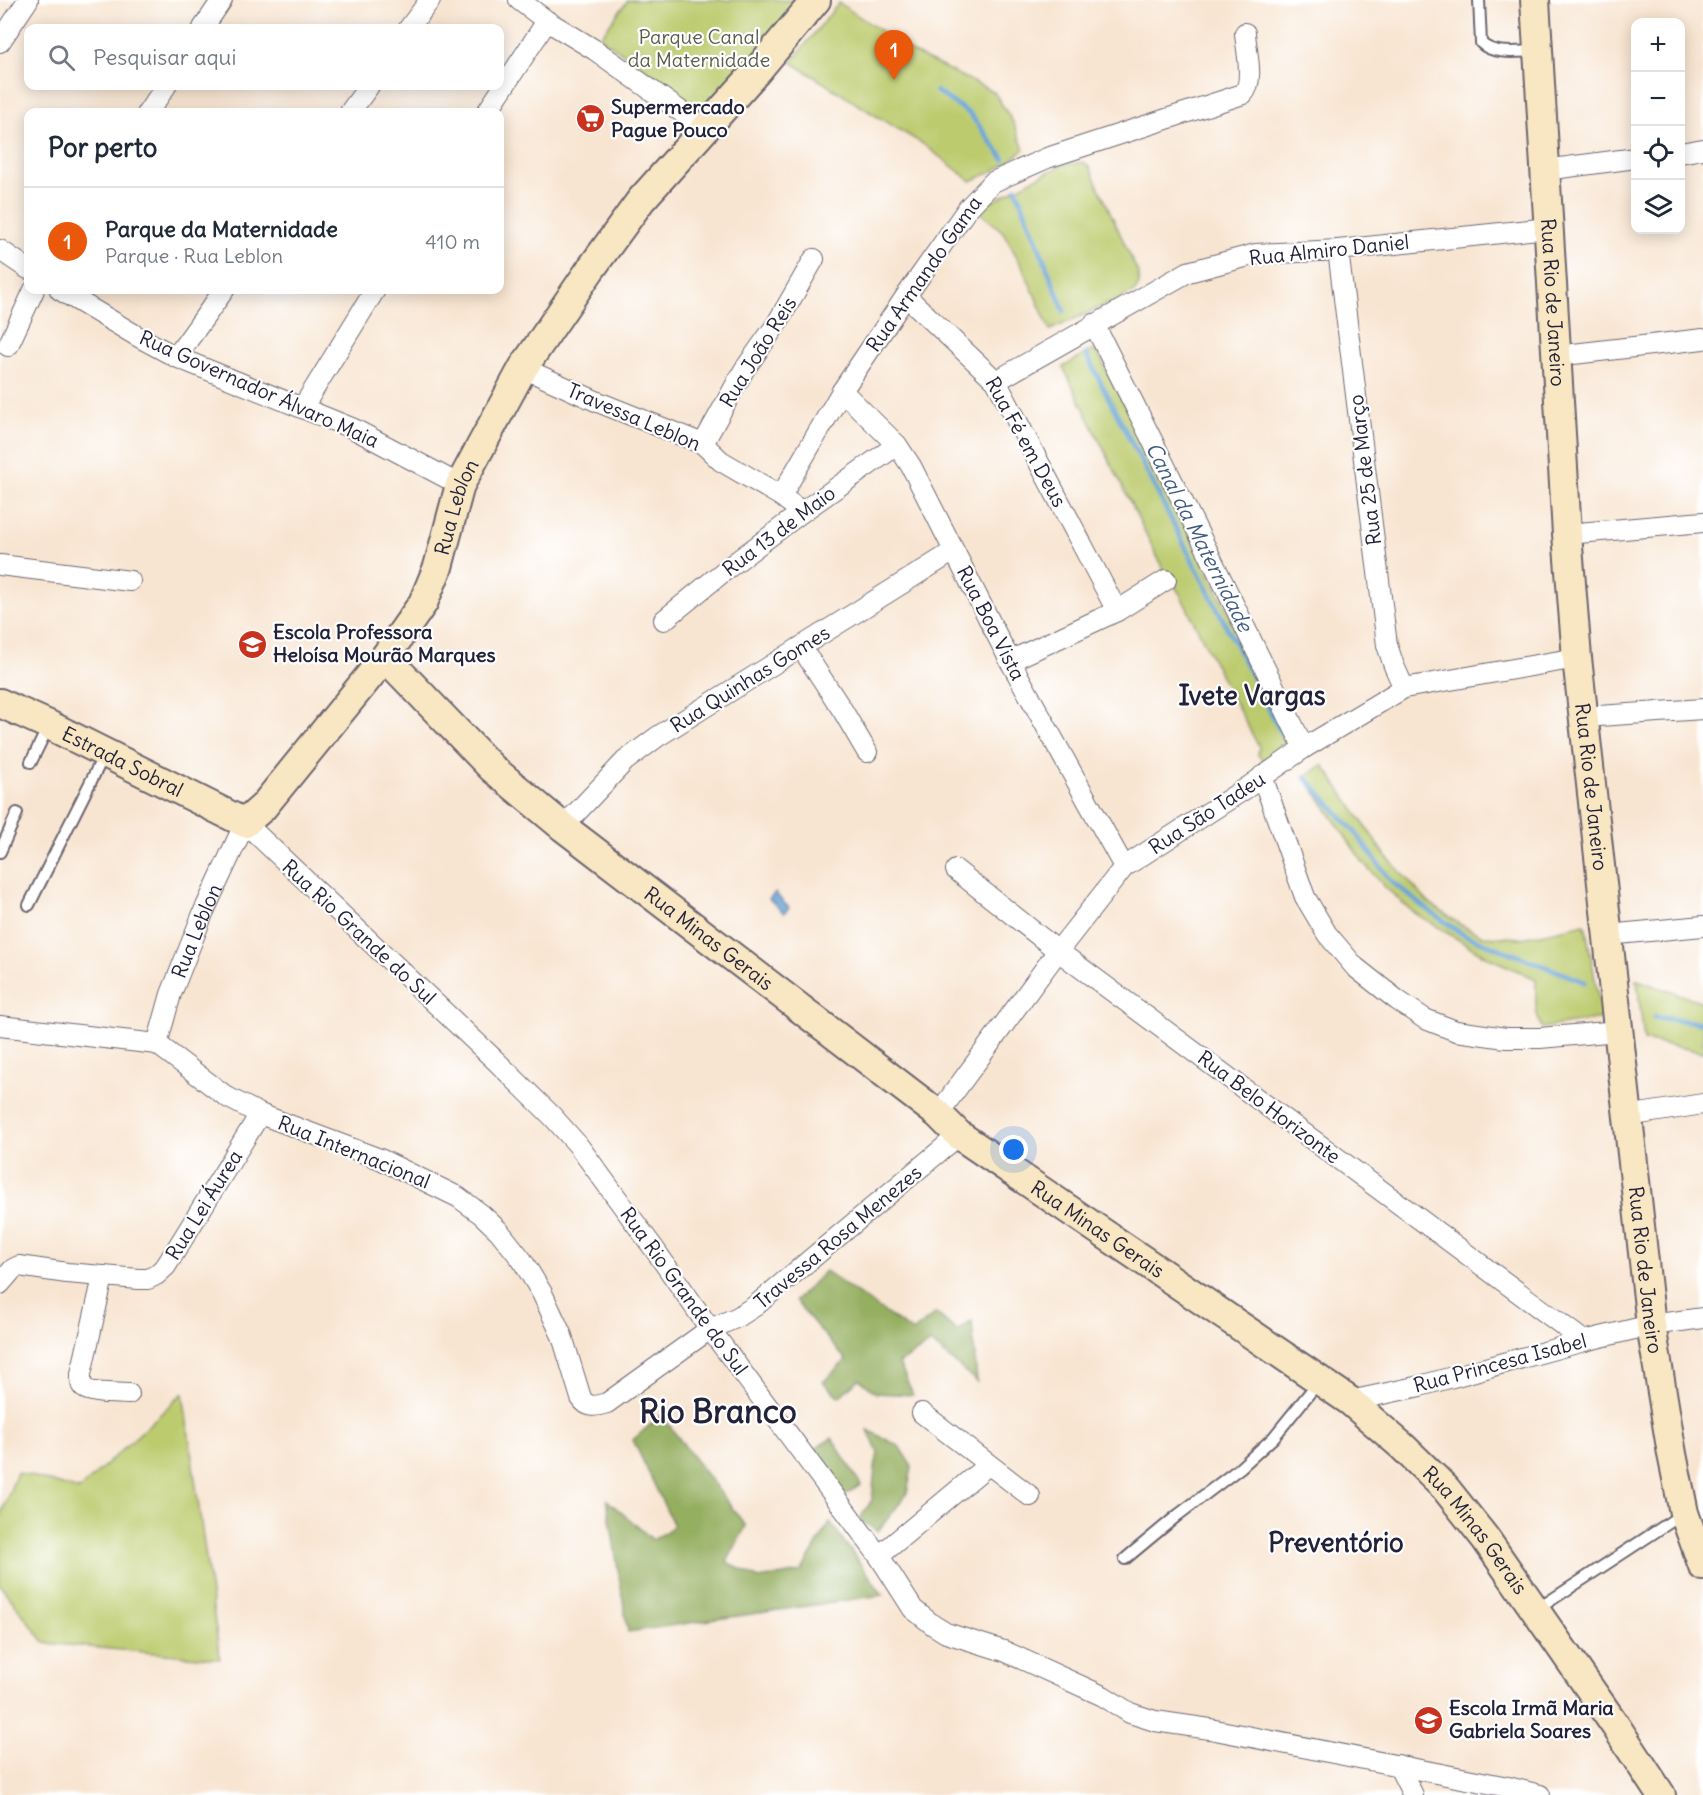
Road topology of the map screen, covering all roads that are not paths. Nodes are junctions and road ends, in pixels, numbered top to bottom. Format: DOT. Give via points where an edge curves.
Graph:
graph roads {
  1 [pos="28,0"];
  2 [pos="222,0"];
  3 [pos="430,0"];
  4 [pos="519,0"];
  5 [pos="816,0"];
  6 [pos="1479,0"];
  7 [pos="1534,0"];
  8 [pos="547,21"];
  9 [pos="206,24"];
  10 [pos="413,24"];
  11 [pos="2,33"];
  12 [pos="1245,33"];
  13 [pos="1538,51"];
  14 [pos="504,86"];
  15 [pos="163,90"];
  16 [pos="366,90"];
  17 [pos="502,90"];
  18 [pos="151,108"];
  19 [pos="353,108"];
  20 [pos="490,108"];
  21 [pos="704,128"];
  22 [pos="1703,149"];
  23 [pos="1685,152"];
  24 [pos="1631,159"];
  25 [pos="1545,170"];
  26 [pos="1548,228"];
  27 [pos="0,250"];
  28 [pos="1338,250"];
  29 [pos="814,259"];
  30 [pos="24,266"];
  31 [pos="32,294"];
  32 [pos="67,294"];
  33 [pos="221,294"];
  34 [pos="373,294"];
  35 [pos="906,296"];
  36 [pos="1090,327"];
  37 [pos="1703,339"];
  38 [pos="8,346"];
  39 [pos="1556,356"];
  40 [pos="176,357"];
  41 [pos="523,368"];
  42 [pos="996,381"];
  43 [pos="842,391"];
  44 [pos="303,407"];
  45 [pos="704,444"];
  46 [pos="897,446"];
  47 [pos="460,485"];
  48 [pos="781,496"];
  49 [pos="802,512"];
  50 [pos="1703,522"];
  51 [pos="1567,534"];
  52 [pos="954,551"];
  53 [pos="0,565"];
  54 [pos="1166,580"];
  55 [pos="130,581"];
  56 [pos="1117,611"];
  57 [pos="664,620"];
  58 [pos="801,646"];
  59 [pos="385,657"];
  60 [pos="1577,658"];
  61 [pos="1010,661"];
  62 [pos="1404,688"];
  63 [pos="0,703"];
  64 [pos="1703,709"];
  65 [pos="1584,717"];
  66 [pos="49,725"];
  67 [pos="1301,750"];
  68 [pos="867,752"];
  69 [pos="105,753"];
  70 [pos="31,762"];
  71 [pos="1270,771"];
  72 [pos="17,813"];
  73 [pos="245,823"];
  74 [pos="563,827"];
  75 [pos="0,852"];
  76 [pos="1124,867"];
  77 [pos="956,870"];
  78 [pos="29,905"];
  79 [pos="1703,926"];
  80 [pos="1607,935"];
  81 [pos="1058,951"];
  82 [pos="0,1026"];
  83 [pos="1618,1031"];
  84 [pos="157,1044"];
  85 [pos="1703,1104"];
  86 [pos="260,1114"];
  87 [pos="938,1114"];
  88 [pos="1628,1116"];
  89 [pos="959,1136"];
  90 [pos="103,1276"];
  91 [pos="0,1284"];
  92 [pos="1703,1318"];
  93 [pos="1651,1325"];
  94 [pos="710,1329"];
  95 [pos="1584,1341"];
  96 [pos="1321,1380"];
  97 [pos="129,1394"];
  98 [pos="1350,1401"];
  99 [pos="607,1403"];
  100 [pos="922,1413"];
  101 [pos="988,1465"];
  102 [pos="1030,1496"];
  103 [pos="1684,1513"];
  104 [pos="879,1556"];
  105 [pos="1125,1559"];
  106 [pos="1703,1566"];
  107 [pos="1536,1610"];
  108 [pos="1398,1765"];
  109 [pos="1413,1795"];
  110 [pos="1540,1795"];
  111 [pos="1662,1795"];
  1 -- 11 [label="street"];
  2 -- 9 [label="street"];
  3 -- 10 [label="street"];
  4 -- 8 [label="street"];
  5 -- 21 [label="street, Rua Leblon"];
  6 -- 13 [label="lane" via="1481,43 1486,48"];
  7 -- 13 [label="street, Rua Rio de Janeiro"];
  8 -- 14 [label="street"];
  8 -- 21 [label="street" via="595,50"];
  12 -- 35 [label="street, Rua Armando Gama" via="1250,78 1243,94 1047,158 993,182 968,208"];
  13 -- 25 [label="street, Rua Rio de Janeiro"];
  15 -- 18 [label="street"];
  16 -- 19 [label="street"];
  17 -- 20 [label="street"];
  21 -- 41 [label="street, Rua Leblon" via="641,200"];
  22 -- 23 [label="street"];
  24 -- 25 [label="street"];
  25 -- 26 [label="street, Rua Rio de Janeiro"];
  26 -- 28 [label="street, Rua Almiro Daniel"];
  26 -- 39 [label="street, Rua Rio de Janeiro"];
  27 -- 30 [label="street"];
  28 -- 36 [label="street, Rua Almiro Daniel" via="1256,255 1188,272"];
  28 -- 62 [label="street, Rua 25 de Março" via="1387,645"];
  29 -- 45 [label="street, Rua João Reis" via="744,370"];
  31 -- 38 [label="street"];
  32 -- 40 [label="street, Rua Governador Álvaro Maia"];
  33 -- 40 [label="street"];
  34 -- 44 [label="street"];
  35 -- 42 [label="street, Rua Fé em Deus"];
  35 -- 43 [label="street, Rua Armando Gama"];
  36 -- 42 [label="street, Rua Almiro Daniel"];
  36 -- 67 [label="street" via="1203,542"];
  37 -- 39 [label="street"];
  39 -- 51 [label="street, Rua Rio de Janeiro"];
  40 -- 44 [label="street, Rua Governador Álvaro Maia"];
  41 -- 45 [label="street, Travessa Leblon"];
  41 -- 47 [label="street, Rua Leblon"];
  42 -- 56 [label="street, Rua Fé em Deus"];
  43 -- 46 [label="street, Rua Boa Vista"];
  43 -- 48 [label="street, Rua Armando Gama"];
  44 -- 47 [label="street, Rua Governador Álvaro Maia"];
  45 -- 48 [label="street, Travessa Leblon" via="721,461"];
  46 -- 49 [label="street, Rua 13 de Maio"];
  46 -- 52 [label="street, Rua Boa Vista"];
  47 -- 59 [label="street, Rua Leblon" via="438,567 423,603"];
  48 -- 49 [label="street, Travessa Leblon"];
  49 -- 57 [label="street, Rua 13 de Maio"];
  50 -- 51 [label="street"];
  51 -- 60 [label="street, Rua Rio de Janeiro"];
  52 -- 58 [label="street, Rua Quinhas Gomes"];
  52 -- 61 [label="street, Rua Boa Vista"];
  53 -- 55 [label="street"];
  54 -- 56 [label="street"];
  56 -- 61 [label="street"];
  58 -- 68 [label="street"];
  58 -- 74 [label="street, Rua Quinhas Gomes" via="625,761"];
  59 -- 73 [label="street, Rua Leblon" via="263,807"];
  59 -- 74 [label="street, Rua Minas Gerais" via="492,768"];
  60 -- 62 [label="street, Rua São Tadeu"];
  60 -- 65 [label="street, Rua Rio de Janeiro"];
  61 -- 76 [label="street, Rua Boa Vista"];
  62 -- 67 [label="street, Rua São Tadeu"];
  63 -- 66 [label="street, Estrada Sobral"];
  64 -- 65 [label="street"];
  65 -- 80 [label="street, Rua Rio de Janeiro"];
  66 -- 69 [label="street, Estrada Sobral"];
  66 -- 70 [label="lane"];
  67 -- 71 [label="street, Rua São Tadeu"];
  69 -- 73 [label="street, Estrada Sobral"];
  69 -- 78 [label="lane"];
  71 -- 76 [label="street, Rua São Tadeu"];
  71 -- 83 [label="street" via="1305,897 1327,934 1355,967 1397,1000 1425,1019 1456,1032 1540,1038"];
  72 -- 75 [label="lane"];
  73 -- 84 [label="street, Rua Leblon" via="179,973"];
  73 -- 94 [label="street, Rua Rio Grande do Sul" via="552,1116 578,1145"];
  74 -- 87 [label="street, Rua Minas Gerais"];
  76 -- 81 [label="street, Rua São Tadeu"];
  77 -- 81 [label="street, Rua Belo Horizonte"];
  79 -- 80 [label="street"];
  80 -- 83 [label="street, Rua Rio de Janeiro"];
  81 -- 87 [label="street, Rua São Tadeu"];
  81 -- 95 [label="street, Rua Belo Horizonte"];
  82 -- 84 [label="street"];
  83 -- 88 [label="street, Rua Rio de Janeiro"];
  84 -- 86 [label="street, Rua Internacional" via="227,1097"];
  85 -- 88 [label="street"];
  86 -- 90 [label="street, Rua Lei Áurea" via="166,1266 148,1279"];
  86 -- 99 [label="street, Rua Internacional" via="380,1159 458,1197 482,1214 522,1260 542,1293 562,1336 584,1403"];
  87 -- 89 [label="street, Rua Minas Gerais"];
  88 -- 93 [label="street, Rua Rio de Janeiro"];
  89 -- 94 [label="street, Travessa Rosa Menezes" via="756,1306"];
  89 -- 96 [label="street, Rua Minas Gerais"];
  90 -- 91 [label="street, Rua Lei Áurea" via="19,1266"];
  90 -- 97 [label="street" via="81,1384 85,1390"];
  92 -- 93 [label="street, Rua Princesa Isabel"];
  93 -- 95 [label="street, Rua Princesa Isabel"];
  93 -- 103 [label="street, Rua Rio de Janeiro"];
  94 -- 99 [label="street, Travessa Rosa Menezes"];
  94 -- 104 [label="street, Rua Rio Grande do Sul"];
  95 -- 98 [label="street, Rua Princesa Isabel"];
  96 -- 98 [label="street, Rua Minas Gerais"];
  96 -- 105 [label="lane" via="1273,1438"];
  98 -- 107 [label="street, Rua Minas Gerais" via="1446,1489"];
  100 -- 101 [label="street"];
  101 -- 102 [label="street"];
  101 -- 104 [label="street"];
  103 -- 106 [label="street, Rua Rio de Janeiro"];
  103 -- 107 [label="lane"];
  104 -- 108 [label="street, Rua Rio Grande do Sul" via="913,1609 933,1625 1103,1695 1130,1713 1155,1721"];
  107 -- 111 [label="street, Rua Minas Gerais"];
  108 -- 109 [label="street"];
  108 -- 110 [label="street, Rua Rio Grande do Sul"];
}
